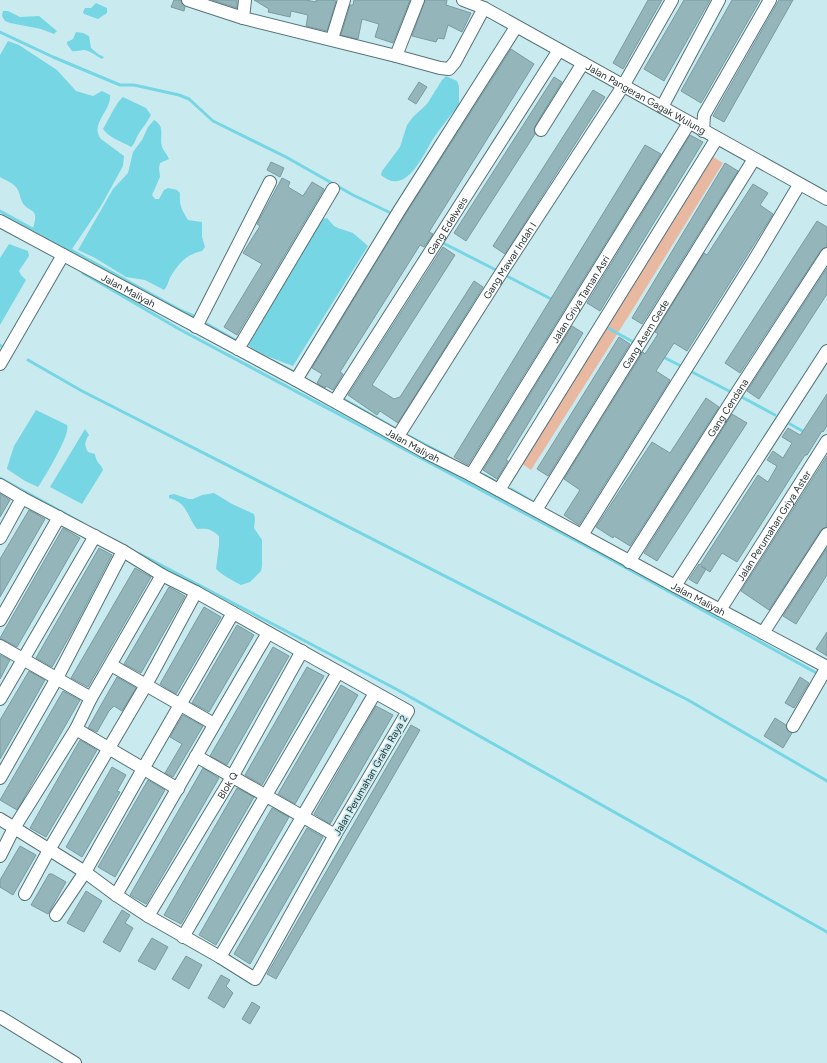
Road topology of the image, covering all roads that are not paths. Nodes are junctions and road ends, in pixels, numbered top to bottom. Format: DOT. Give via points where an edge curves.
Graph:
graph roads {
  1 [pos="188,0"];
  2 [pos="245,0"];
  3 [pos="344,0"];
  4 [pos="418,0"];
  5 [pos="463,0"];
  6 [pos="672,0"];
  7 [pos="719,0"];
  8 [pos="770,0"];
  9 [pos="212,4"];
  10 [pos="484,8"];
  11 [pos="243,18"];
  12 [pos="516,27"];
  13 [pos="332,39"];
  14 [pos="559,50"];
  15 [pos="396,56"];
  16 [pos="583,63"];
  17 [pos="623,86"];
  18 [pos="662,107"];
  19 [pos="689,123"];
  20 [pos="541,130"];
  21 [pos="703,131"];
  22 [pos="717,138"];
  23 [pos="757,161"];
  24 [pos="270,182"];
  25 [pos="799,184"];
  26 [pos="333,189"];
  27 [pos="827,199"];
  28 [pos="0,221"];
  29 [pos="827,254"];
  30 [pos="63,255"];
  31 [pos="196,327"];
  32 [pos="240,345"];
  33 [pos="827,351"];
  34 [pos="0,364"];
  35 [pos="298,375"];
  36 [pos="337,398"];
  37 [pos="400,432"];
  38 [pos="824,446"];
  39 [pos="473,471"];
  40 [pos="0,485"];
  41 [pos="501,486"];
  42 [pos="22,498"];
  43 [pos="541,508"];
  44 [pos="59,517"];
  45 [pos="584,531"];
  46 [pos="827,534"];
  47 [pos="95,536"];
  48 [pos="0,538"];
  49 [pos="123,551"];
  50 [pos="631,558"];
  51 [pos="162,575"];
  52 [pos="675,586"];
  53 [pos="196,592"];
  54 [pos="722,606"];
  55 [pos="233,613"];
  56 [pos="0,620"];
  57 [pos="766,630"];
  58 [pos="268,633"];
  59 [pos="0,646"];
  60 [pos="302,651"];
  61 [pos="23,658"];
  62 [pos="111,665"];
  63 [pos="824,671"];
  64 [pos="338,672"];
  65 [pos="57,678"];
  66 [pos="146,685"];
  67 [pos="375,693"];
  68 [pos="91,698"];
  69 [pos="0,699"];
  70 [pos="180,705"];
  71 [pos="214,724"];
  72 [pos="793,726"];
  73 [pos="76,729"];
  74 [pos="109,749"];
  75 [pos="196,756"];
  76 [pos="142,769"];
  77 [pos="232,777"];
  78 [pos="0,778"];
  79 [pos="178,789"];
  80 [pos="266,796"];
  81 [pos="303,816"];
  82 [pos="0,819"];
  83 [pos="14,828"];
  84 [pos="335,835"];
  85 [pos="49,850"];
  86 [pos="0,856"];
  87 [pos="85,872"];
  88 [pos="25,894"];
  89 [pos="116,895"];
  90 [pos="56,916"];
  91 [pos="148,916"];
  92 [pos="183,937"];
  93 [pos="220,956"];
  94 [pos="0,1017"];
  95 [pos="75,1063"];
  1 -- 9 [label="street"];
  2 -- 11 [label="street"];
  3 -- 13 [label="street"];
  4 -- 15 [label="street"];
  5 -- 10 [label="street, Jalan Pangeran Gagak Wulung"];
  6 -- 17 [label="street, Gang Mawar Indah I"];
  7 -- 18 [label="street"];
  8 -- 21 [label="street" via="704,115"];
  9 -- 11 [label="street"];
  10 -- 12 [label="street, Jalan Pangeran Gagak Wulung"];
  10 -- 15 [label="street" via="449,69"];
  11 -- 13 [label="street"];
  12 -- 14 [label="street, Jalan Pangeran Gagak Wulung"];
  12 -- 35 [label="street"];
  13 -- 15 [label="street"];
  14 -- 16 [label="street, Jalan Pangeran Gagak Wulung"];
  14 -- 36 [label="street, Gang Edelweis"];
  16 -- 17 [label="street, Jalan Pangeran Gagak Wulung"];
  16 -- 20 [label="street"];
  17 -- 18 [label="street, Jalan Pangeran Gagak Wulung"];
  17 -- 37 [label="street, Gang Mawar Indah I"];
  18 -- 19 [label="street, Jalan Pangeran Gagak Wulung"];
  19 -- 21 [label="street, Jalan Pangeran Gagak Wulung"];
  19 -- 39 [label="street, Jalan Griya Taman Asri"];
  21 -- 22 [label="street, Jalan Pangeran Gagak Wulung"];
  22 -- 23 [label="street, Jalan Pangeran Gagak Wulung"];
  22 -- 41 [label="street"];
  23 -- 25 [label="street, Jalan Pangeran Gagak Wulung"];
  23 -- 43 [label="street, Gang Asem Gede"];
  24 -- 31 [label="street"];
  25 -- 27 [label="street, Jalan Pangeran Gagak Wulung"];
  25 -- 45 [label="street"];
  26 -- 32 [label="street"];
  28 -- 30 [label="street, Jalan Maliyah"];
  29 -- 50 [label="street, Gang Cendana"];
  30 -- 31 [label="street, Jalan Maliyah"];
  30 -- 34 [label="street"];
  31 -- 32 [label="street, Jalan Maliyah"];
  32 -- 35 [label="street, Jalan Maliyah"];
  33 -- 52 [label="street"];
  35 -- 36 [label="street, Jalan Maliyah"];
  36 -- 37 [label="street, Jalan Maliyah"];
  37 -- 39 [label="street, Jalan Maliyah"];
  38 -- 54 [label="street, Jalan Perumahan Griya Aster"];
  39 -- 41 [label="street, Jalan Maliyah"];
  40 -- 42 [label="street, Jalan Perumahan Graha Raya 2"];
  41 -- 43 [label="street, Jalan Maliyah"];
  42 -- 44 [label="street, Jalan Perumahan Graha Raya 2"];
  42 -- 48 [label="street"];
  43 -- 45 [label="street, Jalan Maliyah"];
  44 -- 47 [label="street, Jalan Perumahan Graha Raya 2"];
  44 -- 56 [label="street"];
  45 -- 50 [label="street, Jalan Maliyah"];
  46 -- 57 [label="street"];
  47 -- 49 [label="street, Jalan Perumahan Graha Raya 2"];
  47 -- 61 [label="street"];
  49 -- 51 [label="street, Jalan Perumahan Graha Raya 2"];
  49 -- 65 [label="street"];
  50 -- 52 [label="street, Jalan Maliyah"];
  51 -- 53 [label="street, Jalan Perumahan Graha Raya 2"];
  51 -- 62 [label="street"];
  52 -- 54 [label="street, Jalan Maliyah"];
  53 -- 55 [label="street, Jalan Perumahan Graha Raya 2"];
  53 -- 66 [label="street"];
  54 -- 57 [label="street, Jalan Maliyah"];
  55 -- 58 [label="street, Jalan Perumahan Graha Raya 2"];
  55 -- 70 [label="street"];
  57 -- 63 [label="street, Jalan Maliyah"];
  58 -- 60 [label="street, Jalan Perumahan Graha Raya 2"];
  58 -- 71 [label="street"];
  59 -- 61 [label="street"];
  60 -- 64 [label="street, Jalan Perumahan Graha Raya 2"];
  60 -- 77 [label="street, Blok Q"];
  61 -- 65 [label="street"];
  61 -- 69 [label="street"];
  62 -- 66 [label="street"];
  62 -- 68 [label="street"];
  63 -- 72 [label="street"];
  64 -- 67 [label="street, Jalan Perumahan Graha Raya 2"];
  64 -- 80 [label="street"];
  65 -- 68 [label="street"];
  65 -- 78 [label="street"];
  66 -- 70 [label="street"];
  66 -- 74 [label="street"];
  67 -- 81 [label="street"];
  67 -- 84 [label="street, Jalan Perumahan Graha Raya 2" via="408,711"];
  68 -- 73 [label="street"];
  70 -- 71 [label="street"];
  70 -- 76 [label="street"];
  71 -- 75 [label="street"];
  73 -- 74 [label="street"];
  73 -- 83 [label="street"];
  74 -- 76 [label="street"];
  74 -- 85 [label="street"];
  75 -- 77 [label="street"];
  75 -- 79 [label="street"];
  76 -- 79 [label="street"];
  76 -- 87 [label="street"];
  77 -- 80 [label="street"];
  77 -- 91 [label="street, Blok Q"];
  79 -- 89 [label="street"];
  80 -- 81 [label="street"];
  80 -- 92 [label="street"];
  81 -- 84 [label="street"];
  81 -- 93 [label="street"];
  82 -- 83 [label="street"];
  83 -- 85 [label="street"];
  83 -- 86 [label="street"];
  84 -- 93 [label="street, Jalan Perumahan Graha Raya 2" via="255,979"];
  85 -- 87 [label="street"];
  85 -- 88 [label="street"];
  87 -- 89 [label="street"];
  87 -- 90 [label="street"];
  89 -- 91 [label="street"];
  91 -- 92 [label="street"];
  92 -- 93 [label="street"];
  94 -- 95 [label="street"];
}
